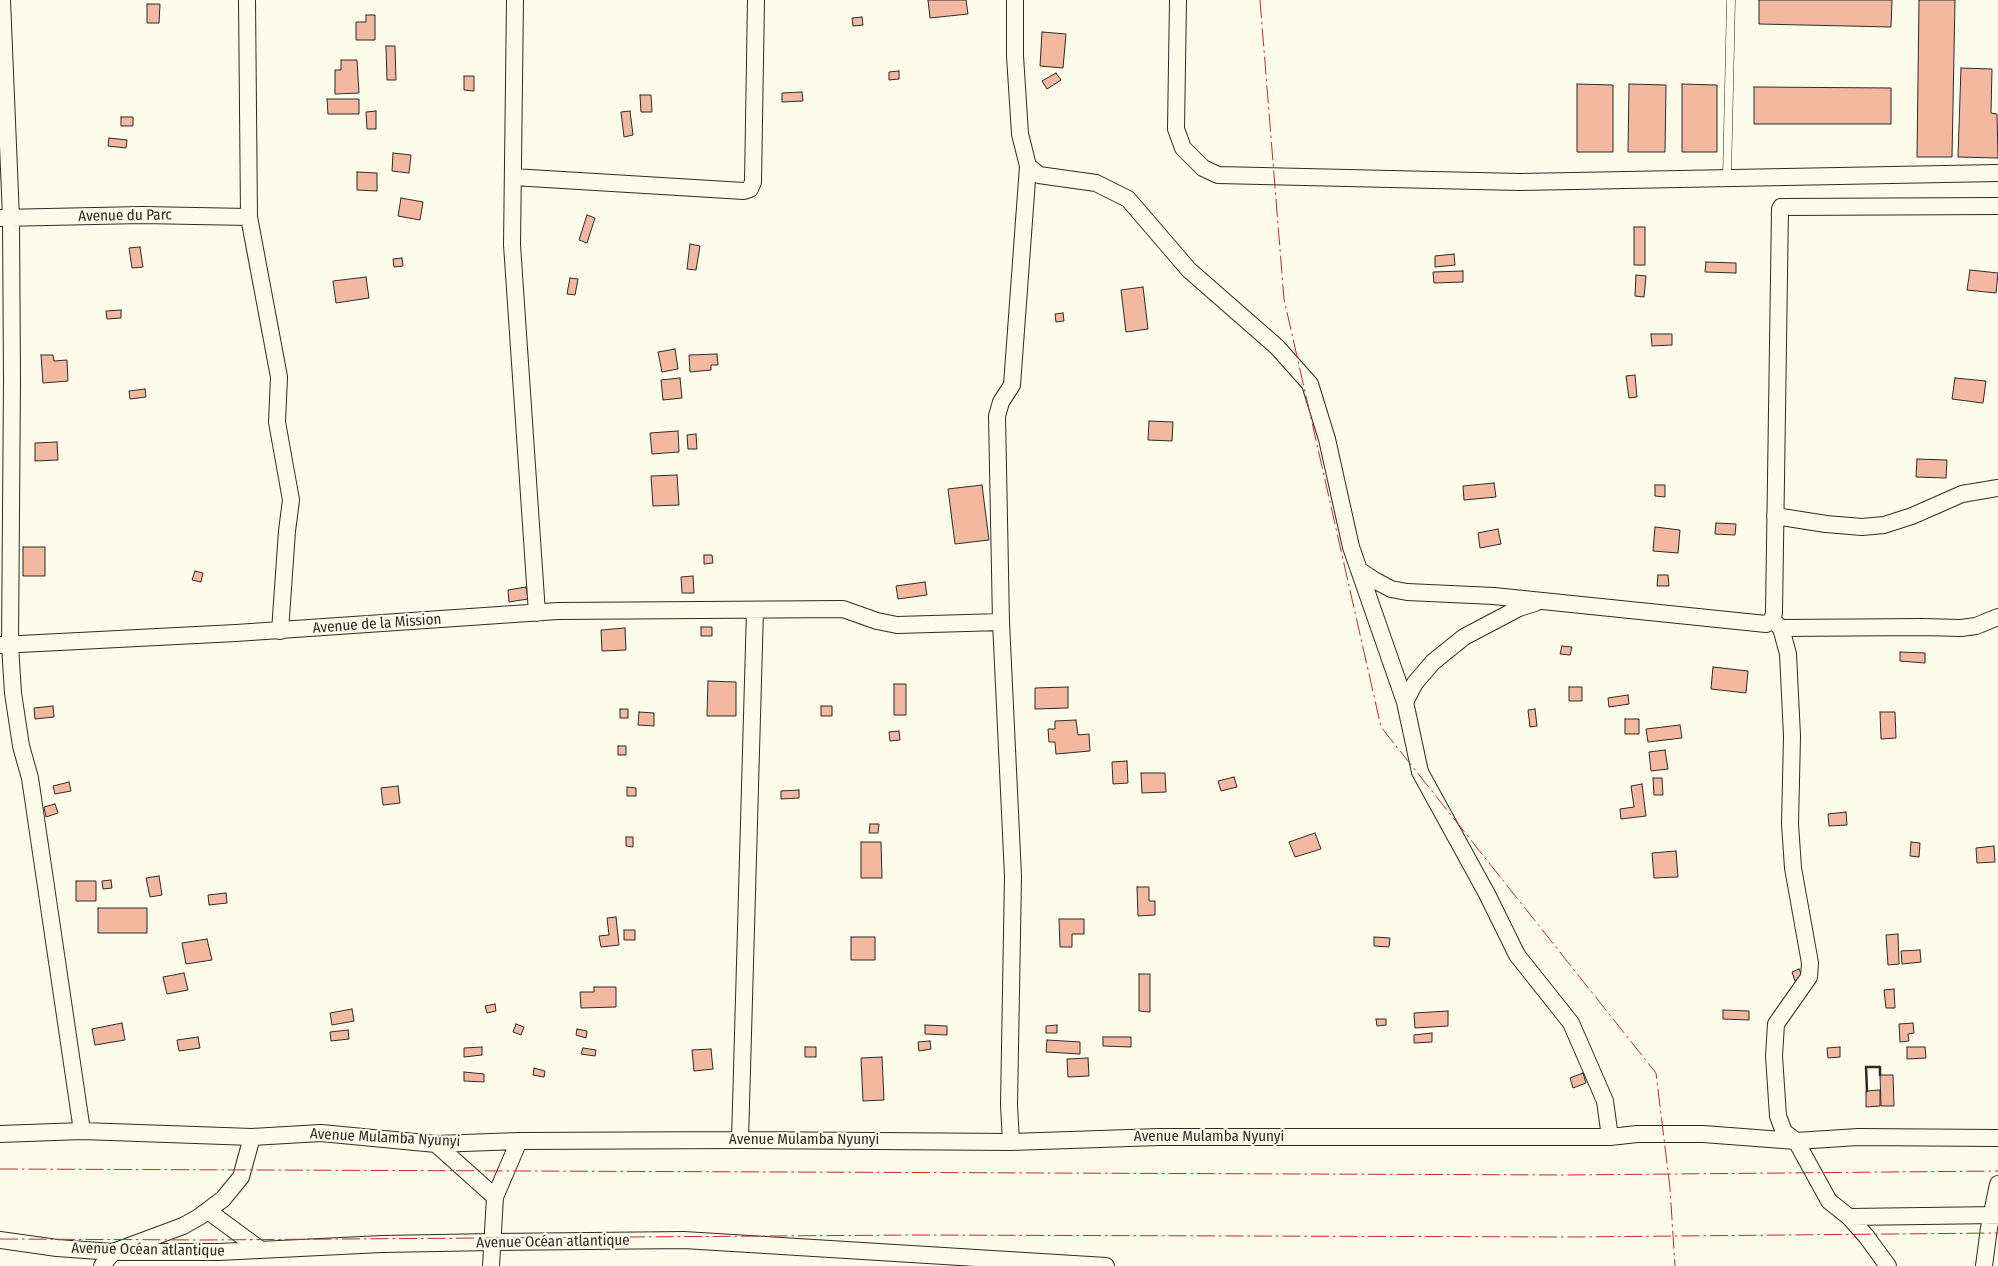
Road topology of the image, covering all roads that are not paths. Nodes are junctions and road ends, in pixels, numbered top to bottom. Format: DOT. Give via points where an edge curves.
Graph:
graph roads {
  1 [pos="2,0"];
  2 [pos="247,0"];
  3 [pos="515,0"];
  4 [pos="756,0"];
  5 [pos="1015,0"];
  6 [pos="1178,0"];
  7 [pos="1731,0"];
  8 [pos="1028,166"];
  9 [pos="1998,173"];
  10 [pos="1727,177"];
  11 [pos="513,178"];
  12 [pos="1998,206"];
  13 [pos="249,217"];
  14 [pos="5,218"];
  15 [pos="1998,488"];
  16 [pos="1775,516"];
  17 [pos="1359,570"];
  18 [pos="1540,602"];
  19 [pos="755,610"];
  20 [pos="537,613"];
  21 [pos="1998,618"];
  22 [pos="1001,622"];
  23 [pos="1777,624"];
  24 [pos="280,631"];
  25 [pos="5,645"];
  26 [pos="1405,702"];
  27 [pos="82,1131"];
  28 [pos="0,1134"];
  29 [pos="252,1137"];
  30 [pos="1610,1137"];
  31 [pos="1998,1138"];
  32 [pos="740,1140"];
  33 [pos="518,1141"];
  34 [pos="1011,1142"];
  35 [pos="1796,1142"];
  36 [pos="436,1144"];
  37 [pos="1998,1184"];
  38 [pos="495,1197"];
  39 [pos="208,1211"];
  40 [pos="1995,1215"];
  41 [pos="1849,1217"];
  42 [pos="0,1240"];
  43 [pos="493,1242"];
  44 [pos="261,1250"];
  45 [pos="113,1252"];
  46 [pos="867,1259"];
  47 [pos="102,1266"];
  48 [pos="491,1266"];
  49 [pos="1106,1266"];
  50 [pos="1888,1266"];
  51 [pos="1984,1266"];
  1 -- 14 [label="street"];
  2 -- 13 [label="street"];
  3 -- 11 [label="street"];
  4 -- 11 [label="street" via="753,182 750,189"];
  5 -- 8 [label="street" via="1020,134"];
  6 -- 10 [label="street" via="1176,129 1183,148 1203,168 1218,176 1520,182"];
  7 -- 10 [label="lane"];
  8 -- 17 [label="street" via="1039,174 1096,183 1128,199 1189,270 1277,347 1310,384"];
  8 -- 22 [label="street" via="1012,385 997,416"];
  9 -- 10 [label="street"];
  11 -- 20 [label="street" via="512,245"];
  12 -- 16 [label="street" via="1781,207"];
  13 -- 14 [label="street, Avenue du Parc"];
  13 -- 24 [label="street" via="279,377 277,422 291,500"];
  14 -- 25 [label="street" via="12,390"];
  15 -- 16 [label="street" via="1962,494 1884,525 1862,527"];
  16 -- 23 [label="street"];
  17 -- 18 [label="street" via="1391,589 1407,592 1494,596"];
  17 -- 26 [label="street"];
  18 -- 23 [label="street"];
  18 -- 26 [label="street" via="1519,608 1464,637 1433,662"];
  19 -- 20 [label="street, Avenue de la Mission"];
  19 -- 22 [label="street, Avenue de la Mission" via="843,609 897,625"];
  19 -- 32 [label="street"];
  20 -- 24 [label="street, Avenue de la Mission"];
  21 -- 23 [label="street" via="1961,628"];
  22 -- 34 [label="street" via="1013,876"];
  23 -- 35 [label="street" via="1788,654 1793,868 1810,963 1809,977 1776,1024 1774,1056 1778,1116 1784,1132"];
  24 -- 25 [label="street, Avenue de la Mission"];
  25 -- 27 [label="street" via="21,746 30,778"];
  26 -- 30 [label="street" via="1420,772 1517,955 1571,1023 1605,1101"];
  27 -- 28 [label="street, Avenue Mulamba Nyunyi"];
  27 -- 29 [label="street, Avenue Mulamba Nyunyi"];
  29 -- 36 [label="street, Avenue Mulamba Nyunyi" via="321,1133"];
  29 -- 39 [label="street" via="242,1177"];
  30 -- 34 [label="street, Avenue Mulamba Nyunyi" via="1159,1137"];
  30 -- 35 [label="street, Avenue Mulamba Nyunyi" via="1703,1134"];
  31 -- 35 [label="street, Avenue Mulamba Nyunyi" via="1858,1138"];
  32 -- 33 [label="street, Avenue Mulamba Nyunyi"];
  32 -- 34 [label="street, Avenue Mulamba Nyunyi"];
  33 -- 36 [label="street, Avenue Mulamba Nyunyi"];
  33 -- 38 [label="street"];
  35 -- 41 [label="street" via="1829,1201"];
  36 -- 38 [label="street"];
  37 -- 40 [label="street"];
  38 -- 43 [label="street"];
  39 -- 44 [label="street"];
  39 -- 45 [label="street" via="182,1226"];
  40 -- 41 [label="street"];
  40 -- 51 [label="street"];
  41 -- 50 [label="street"];
  42 -- 45 [label="street, Avenue Océan atlantique"];
  43 -- 44 [label="street, Avenue Océan atlantique"];
  43 -- 46 [label="street, Avenue Océan atlantique" via="684,1240"];
  43 -- 48 [label="street"];
  44 -- 45 [label="street, Avenue Océan atlantique"];
  45 -- 47 [label="street"];
  46 -- 49 [label="street, Avenue Océan atlantique"];
}
